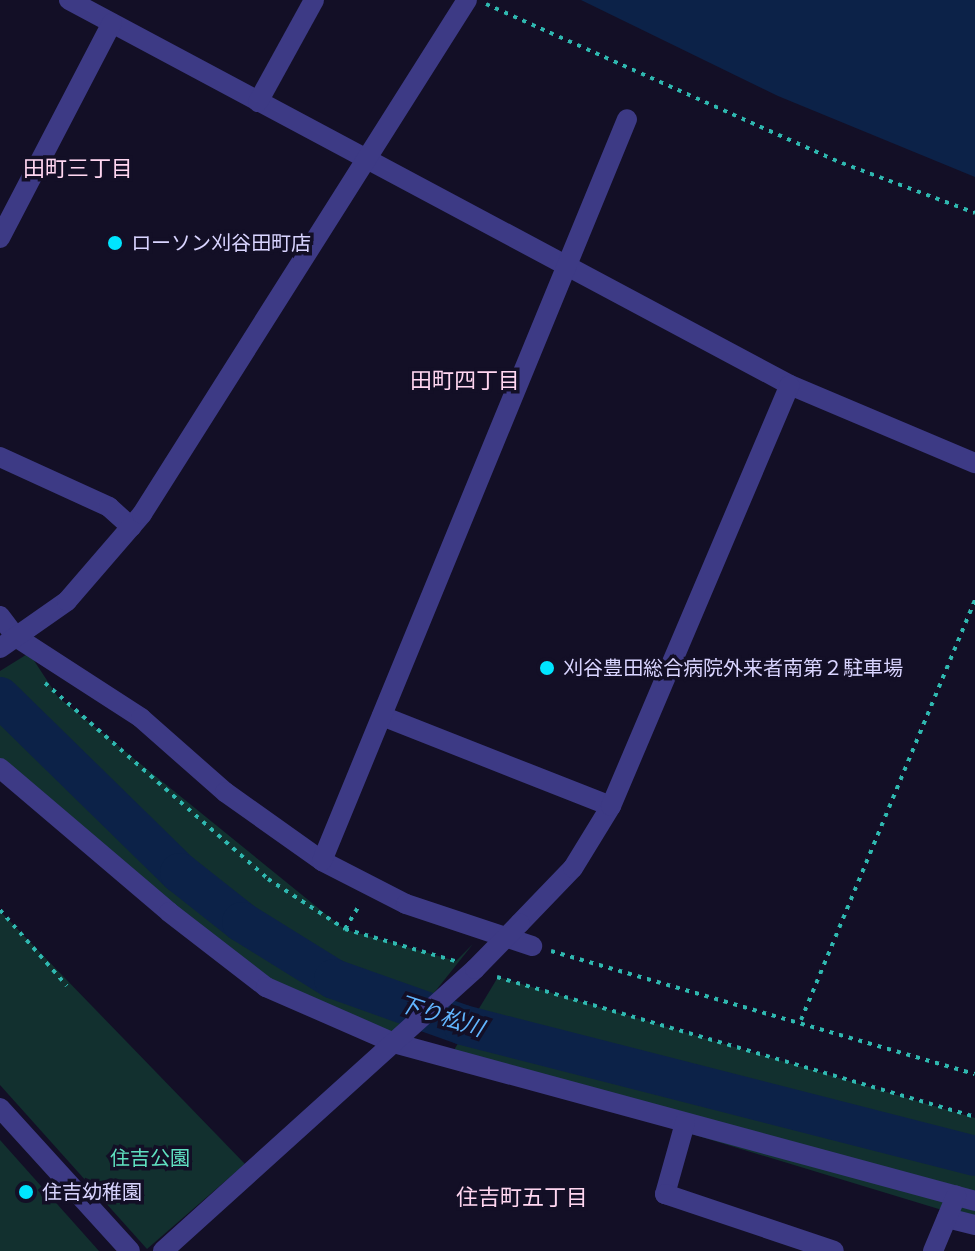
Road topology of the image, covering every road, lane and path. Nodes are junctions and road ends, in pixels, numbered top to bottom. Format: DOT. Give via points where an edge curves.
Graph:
graph roads {
  1 [pos="69,0"];
  2 [pos="314,0"];
  3 [pos="467,0"];
  4 [pos="477,0"];
  5 [pos="112,23"];
  6 [pos="258,102"];
  7 [pos="627,119"];
  8 [pos="366,160"];
  9 [pos="975,213"];
  10 [pos="0,238"];
  11 [pos="569,263"];
  12 [pos="790,385"];
  13 [pos="0,457"];
  14 [pos="975,463"];
  15 [pos="131,527"];
  16 [pos="975,599"];
  17 [pos="0,616"];
  18 [pos="8,643"];
  19 [pos="38,675"];
  20 [pos="382,716"];
  21 [pos="0,768"];
  22 [pos="611,806"];
  23 [pos="322,861"];
  24 [pos="370,889"];
  25 [pos="0,910"];
  26 [pos="345,929"];
  27 [pos="532,946"];
  28 [pos="475,969"];
  29 [pos="67,986"];
  30 [pos="801,1020"];
  31 [pos="400,1038"];
  32 [pos="975,1074"];
  33 [pos="0,1108"];
  34 [pos="975,1117"];
  35 [pos="685,1123"];
  36 [pos="966,1199"];
  37 [pos="947,1218"];
  38 [pos="975,1225"];
  39 [pos="130,1251"];
  40 [pos="163,1251"];
  41 [pos="834,1251"];
  42 [pos="933,1251"];
  1 -- 5 [label="street"];
  2 -- 6 [label="street"];
  3 -- 8 [label="street"];
  4 -- 9 [label="path" via="842,163"];
  5 -- 6 [label="street"];
  5 -- 10 [label="street"];
  6 -- 8 [label="street"];
  7 -- 11 [label="street"];
  8 -- 11 [label="street"];
  8 -- 15 [label="street"];
  11 -- 12 [label="street"];
  11 -- 20 [label="street"];
  12 -- 14 [label="street"];
  12 -- 22 [label="street"];
  13 -- 15 [label="street" via="109,507"];
  15 -- 18 [label="street" via="67,601"];
  16 -- 30 [label="path"];
  17 -- 18 [label="street"];
  18 -- 23 [label="street" via="141,718 225,792"];
  19 -- 26 [label="path" via="268,879"];
  20 -- 22 [label="street"];
  20 -- 23 [label="street"];
  21 -- 31 [label="street" via="266,987"];
  22 -- 28 [label="street, bridge" via="573,868"];
  23 -- 24 [label="street"];
  24 -- 26 [label="path"];
  24 -- 27 [label="street"];
  25 -- 29 [label="path"];
  26 -- 28 [label="path"];
  27 -- 30 [label="path"];
  28 -- 31 [label="street"];
  28 -- 34 [label="path"];
  30 -- 32 [label="path"];
  31 -- 35 [label="street"];
  31 -- 40 [label="street"];
  33 -- 39 [label="street"];
  35 -- 36 [label="street"];
  35 -- 41 [label="street" via="665,1194"];
  36 -- 37 [label="street"];
  37 -- 38 [label="street"];
  37 -- 42 [label="street"];
}
